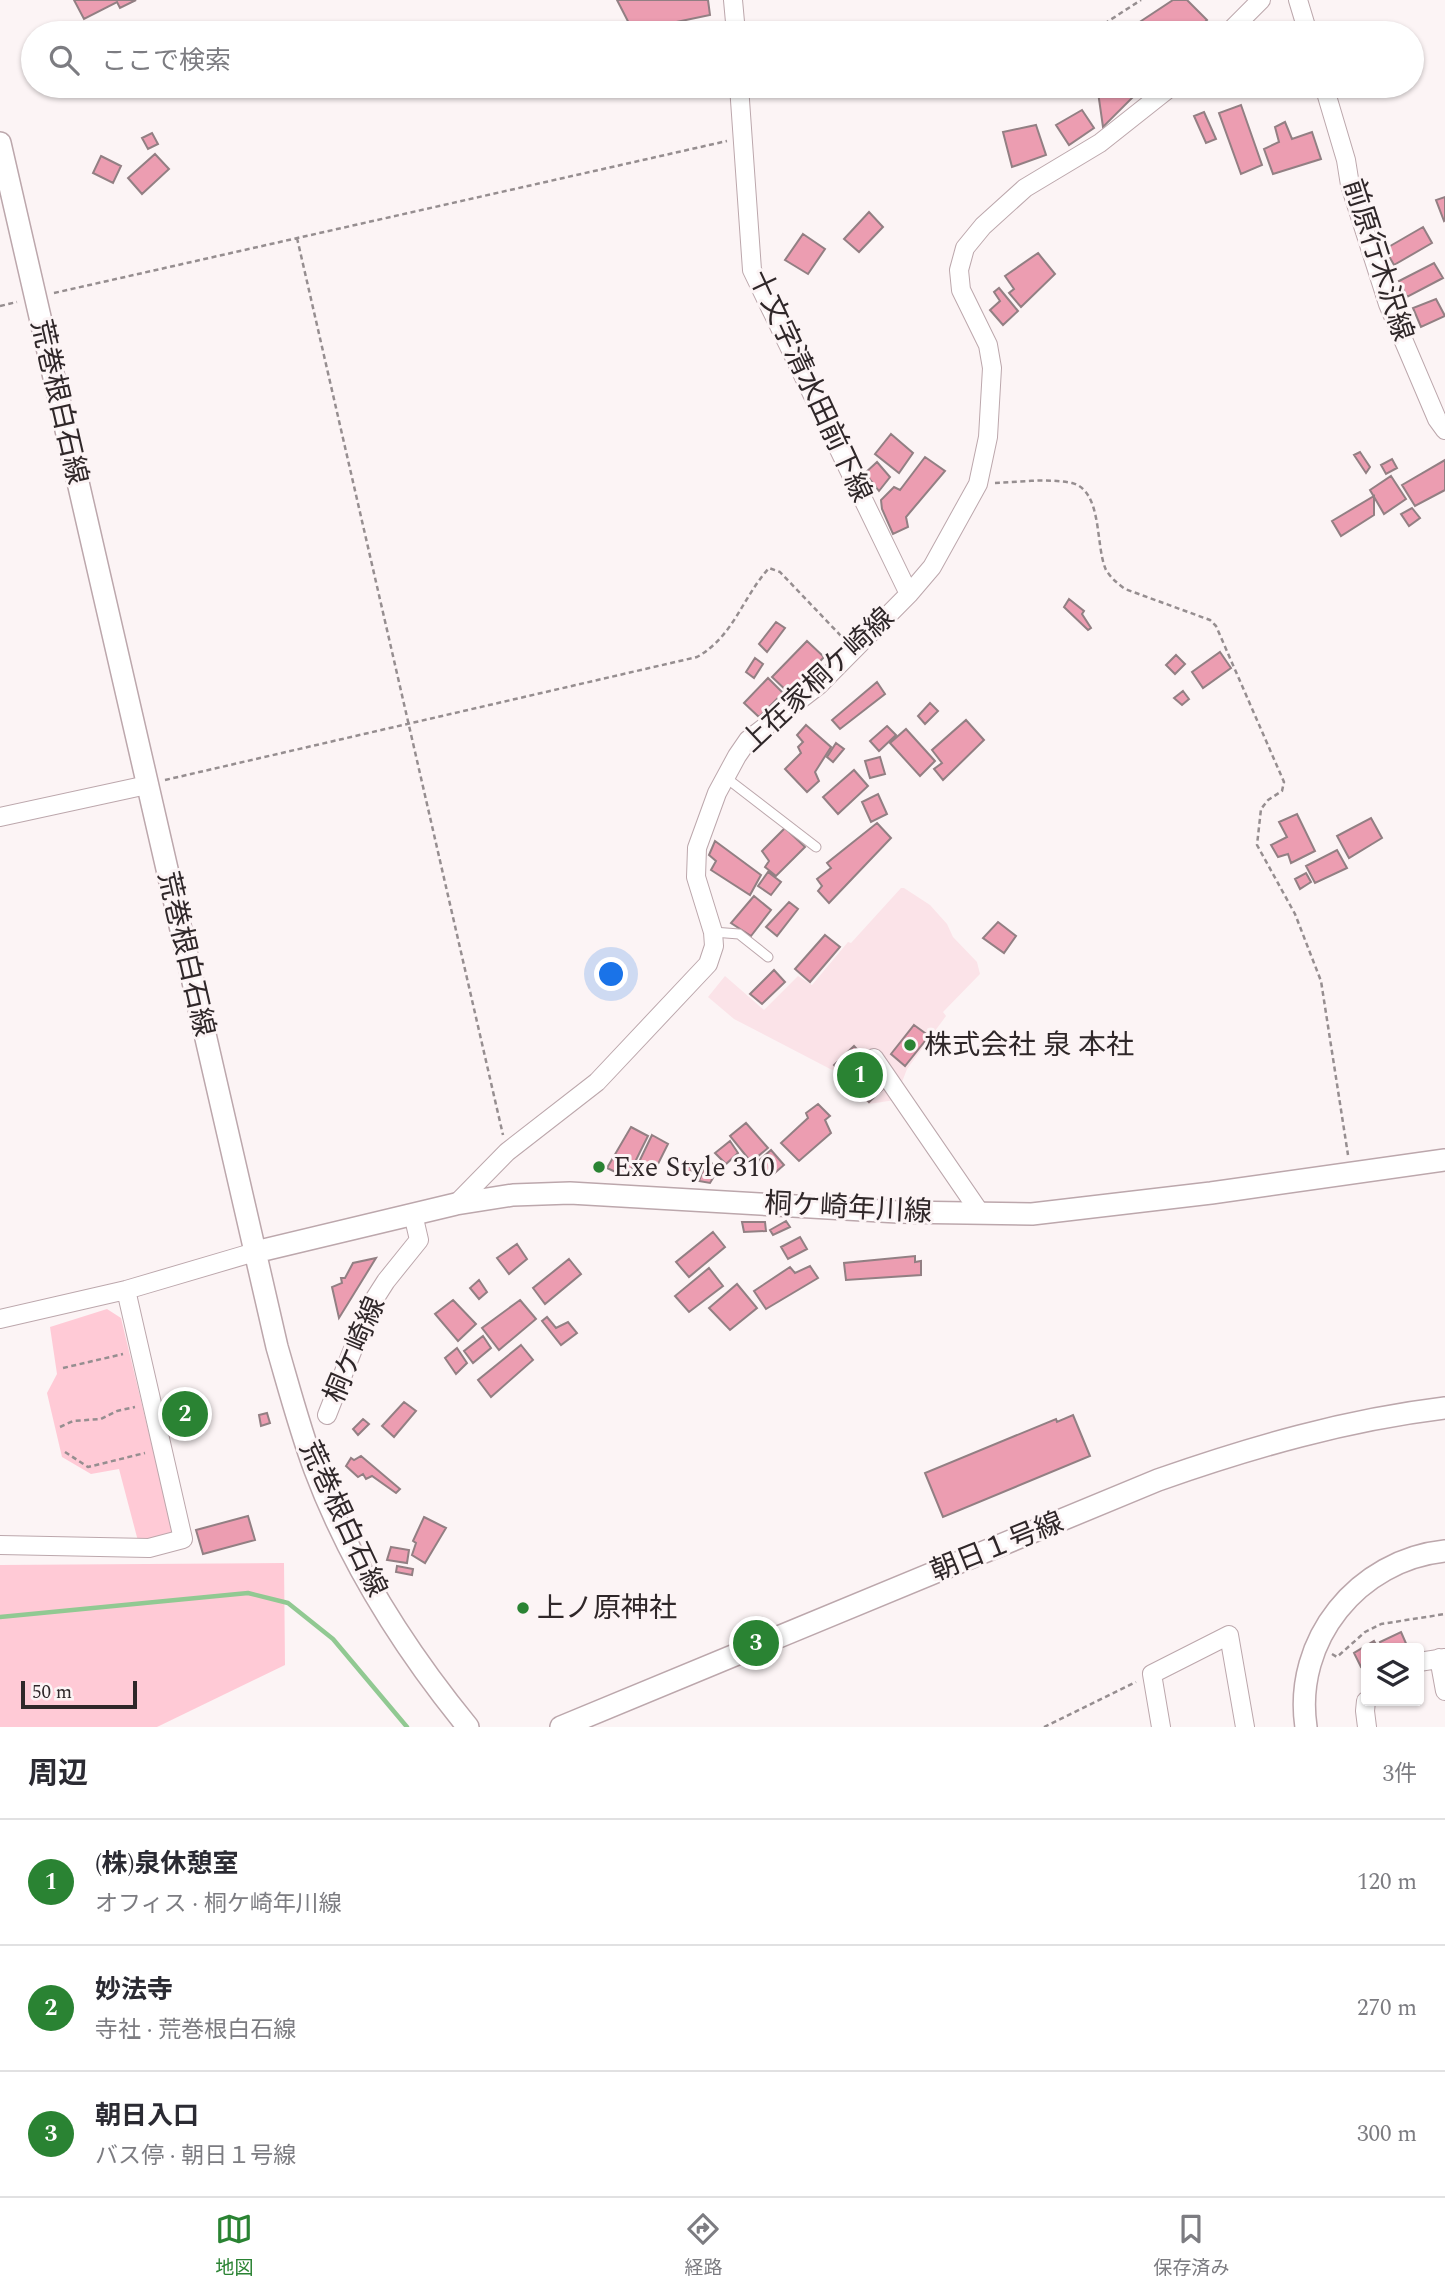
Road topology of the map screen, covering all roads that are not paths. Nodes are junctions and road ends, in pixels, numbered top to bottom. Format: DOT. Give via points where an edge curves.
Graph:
graph roads {
  1 [pos="733,0"];
  2 [pos="1261,0"];
  3 [pos="1298,0"];
  4 [pos="735,21"];
  5 [pos="1239,21"];
  6 [pos="1304,21"];
  7 [pos="740,98"];
  8 [pos="1157,98"];
  9 [pos="1328,98"];
  10 [pos="0,143"];
  11 [pos="1445,430"];
  12 [pos="909,594"];
  13 [pos="725,777"];
  14 [pos="147,785"];
  15 [pos="0,817"];
  16 [pos="817,847"];
  17 [pos="713,932"];
  18 [pos="768,957"];
  19 [pos="874,1058"];
  20 [pos="1445,1160"];
  21 [pos="456,1204"];
  22 [pos="413,1214"];
  23 [pos="981,1214"];
  24 [pos="255,1252"];
  25 [pos="126,1290"];
  26 [pos="0,1319"];
  27 [pos="1445,1408"];
  28 [pos="327,1415"];
  29 [pos="0,1545"];
  30 [pos="1445,1551"];
  31 [pos="1442,1658"];
  32 [pos="1424,1661"];
  33 [pos="1445,1691"];
  34 [pos="1366,1706"];
  35 [pos="1156,1725"];
  36 [pos="468,1727"];
  37 [pos="561,1727"];
  38 [pos="1245,1727"];
  39 [pos="1306,1727"];
  40 [pos="1367,1727"];
  1 -- 4 [label="street"];
  2 -- 5 [label="street"];
  3 -- 6 [label="street"];
  7 -- 12 [label="street, 十文字清水田前下線" via="752,270"];
  8 -- 12 [label="street, 上在家桐ケ崎線" via="1100,143 1025,188 965,248 959,270 961,290 988,345 992,368 988,437 978,484 932,567"];
  9 -- 11 [label="street, 前原行木沢線" via="1388,304"];
  10 -- 14 [label="street, 荒巻根白石線"];
  12 -- 13 [label="street, 上在家桐ケ崎線" via="819,685 748,740"];
  13 -- 16 [label="lane"];
  13 -- 17 [label="street, 上在家桐ケ崎線" via="697,848 696,877"];
  14 -- 15 [label="street"];
  14 -- 24 [label="street, 荒巻根白石線"];
  17 -- 18 [label="lane" via="738,934"];
  17 -- 21 [label="street, 上在家桐ケ崎線" via="708,964 597,1082 507,1152"];
  19 -- 23 [label="street"];
  20 -- 23 [label="street, 桐ケ崎年川線" via="1092,1208"];
  21 -- 22 [label="street, 桐ケ崎年川線"];
  21 -- 23 [label="street, 桐ケ崎年川線" via="513,1195 570,1194"];
  22 -- 24 [label="street, 桐ケ崎年川線"];
  22 -- 28 [label="street, 桐ケ崎線" via="419,1240 370,1306"];
  24 -- 25 [label="street"];
  24 -- 36 [label="street, 荒巻根白石線" via="295,1410 334,1515 413,1656"];
  25 -- 26 [label="street"];
  25 -- 29 [label="street" via="183,1539 149,1548"];
  27 -- 37 [label="street, 朝日１号線" via="1278,1440 1181,1472"];
  30 -- 39 [label="street" via="1416,1556 1376,1574 1336,1610 1316,1646 1305,1686"];
  31 -- 32 [label="street"];
  31 -- 33 [label="street"];
  34 -- 40 [label="street"];
  35 -- 38 [label="street" via="1152,1675 1229,1635"];
}
